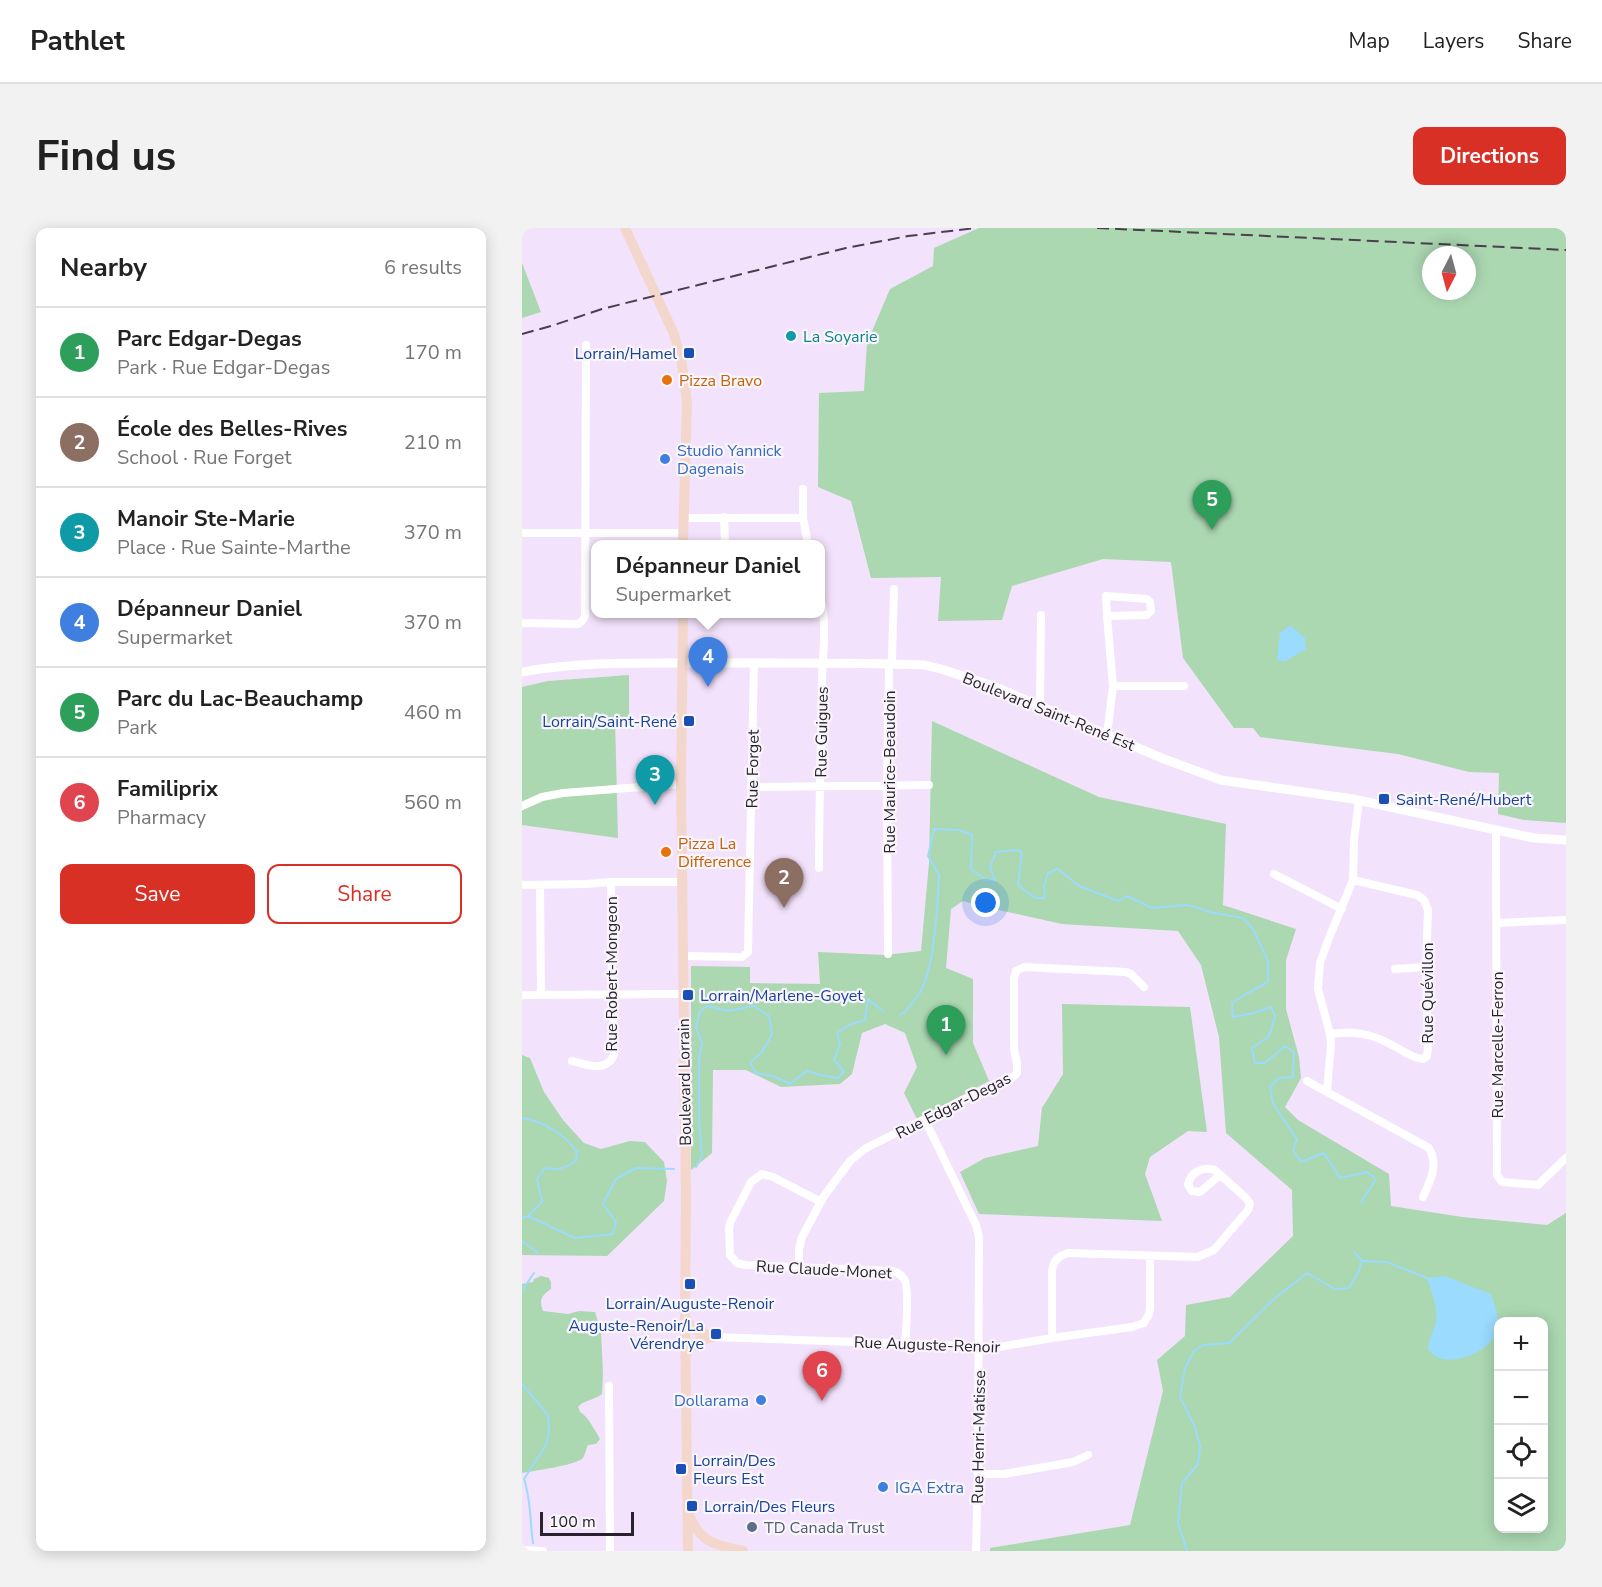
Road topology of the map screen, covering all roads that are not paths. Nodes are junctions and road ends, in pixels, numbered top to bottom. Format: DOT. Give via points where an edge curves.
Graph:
graph roads {
  1 [pos="625,228"];
  2 [pos="586,345"];
  3 [pos="803,489"];
  4 [pos="683,518"];
  5 [pos="724,518"];
  6 [pos="802,518"];
  7 [pos="522,533"];
  8 [pos="586,533"];
  9 [pos="683,533"];
  10 [pos="683,540"];
  11 [pos="725,540"];
  12 [pos="807,540"];
  13 [pos="894,589"];
  14 [pos="1041,615"];
  15 [pos="1107,616"];
  16 [pos="683,618"];
  17 [pos="824,618"];
  18 [pos="522,623"];
  19 [pos="682,663"];
  20 [pos="754,663"];
  21 [pos="822,663"];
  22 [pos="891,664"];
  23 [pos="522,672"];
  24 [pos="1113,686"];
  25 [pos="1185,686"];
  26 [pos="1040,705"];
  27 [pos="1107,735"];
  28 [pos="681,784"];
  29 [pos="928,785"];
  30 [pos="820,786"];
  31 [pos="887,786"];
  32 [pos="752,787"];
  33 [pos="1359,801"];
  34 [pos="522,806"];
  35 [pos="1496,830"];
  36 [pos="1566,840"];
  37 [pos="819,867"];
  38 [pos="1274,874"];
  39 [pos="1353,880"];
  40 [pos="611,882"];
  41 [pos="682,882"];
  42 [pos="522,885"];
  43 [pos="540,885"];
  44 [pos="1342,909"];
  45 [pos="1566,920"];
  46 [pos="1497,923"];
  47 [pos="888,954"];
  48 [pos="682,956"];
  49 [pos="1426,967"];
  50 [pos="1395,969"];
  51 [pos="1144,987"];
  52 [pos="612,993"];
  53 [pos="682,994"];
  54 [pos="522,995"];
  55 [pos="541,995"];
  56 [pos="1330,1034"];
  57 [pos="572,1061"];
  58 [pos="1307,1081"];
  59 [pos="1327,1091"];
  60 [pos="925,1120"];
  61 [pos="1566,1158"];
  62 [pos="1220,1175"];
  63 [pos="1423,1197"];
  64 [pos="821,1202"];
  65 [pos="1150,1256"];
  66 [pos="799,1267"];
  67 [pos="685,1318"];
  68 [pos="712,1336"];
  69 [pos="1052,1338"];
  70 [pos="905,1343"];
  71 [pos="979,1346"];
  72 [pos="685,1357"];
  73 [pos="609,1386"];
  74 [pos="1088,1455"];
  75 [pos="978,1474"];
  76 [pos="686,1508"];
  77 [pos="522,1550"];
  78 [pos="543,1551"];
  79 [pos="610,1551"];
  80 [pos="688,1551"];
  81 [pos="742,1551"];
  82 [pos="976,1551"];
  1 -- 4 [label="main road" via="674,334 681,358 687,402"];
  2 -- 8 [label="street"];
  3 -- 6 [label="street"];
  4 -- 5 [label="street"];
  4 -- 9 [label="main road"];
  5 -- 6 [label="street"];
  5 -- 11 [label="street"];
  6 -- 12 [label="street"];
  7 -- 8 [label="street"];
  8 -- 9 [label="street"];
  8 -- 18 [label="street" via="582,621"];
  9 -- 10 [label="main road"];
  13 -- 22 [label="street, Rue Maurice-Beaudoin"];
  14 -- 26 [label="street"];
  15 -- 15 [label="street" via="1106,596 1150,602 1147,615"];
  15 -- 24 [label="street"];
  16 -- 19 [label="main road, Boulevard Lorrain"];
  17 -- 21 [label="street, Rue Guigues"];
  19 -- 20 [label="street, Boulevard Saint-René Est"];
  19 -- 23 [label="street, Boulevard Saint-René Est" via="604,663"];
  19 -- 28 [label="main road, Boulevard Lorrain"];
  20 -- 21 [label="street, Boulevard Saint-René Est"];
  20 -- 32 [label="street, Rue Forget"];
  21 -- 22 [label="street, Boulevard Saint-René Est"];
  21 -- 30 [label="street, Rue Guigues"];
  22 -- 26 [label="street, Boulevard Saint-René Est" via="941,669"];
  22 -- 31 [label="street, Rue Maurice-Beaudoin"];
  24 -- 25 [label="street"];
  24 -- 27 [label="street"];
  26 -- 27 [label="street, Boulevard Saint-René Est"];
  27 -- 33 [label="street, Boulevard Saint-René Est" via="1221,780"];
  28 -- 34 [label="street" via="562,793"];
  28 -- 41 [label="main road, Boulevard Lorrain"];
  29 -- 31 [label="street"];
  30 -- 31 [label="street"];
  30 -- 32 [label="street"];
  30 -- 37 [label="street, Rue Guigues"];
  31 -- 47 [label="street, Rue Maurice-Beaudoin"];
  32 -- 48 [label="street, Rue Forget" via="748,952 742,957"];
  33 -- 35 [label="street, Boulevard Saint-René Est"];
  33 -- 39 [label="street"];
  35 -- 36 [label="street, Boulevard Saint-René Est"];
  35 -- 46 [label="street, Rue Marcelle-Ferron"];
  38 -- 44 [label="street"];
  39 -- 44 [label="street"];
  39 -- 49 [label="street, Rue Quévillon" via="1424,900 1428,910"];
  40 -- 41 [label="street"];
  40 -- 43 [label="street"];
  40 -- 52 [label="street, Rue Robert-Mongeon"];
  41 -- 48 [label="main road, Boulevard Lorrain"];
  42 -- 43 [label="street"];
  43 -- 55 [label="street"];
  44 -- 56 [label="street" via="1320,963 1318,989"];
  45 -- 46 [label="street"];
  46 -- 61 [label="street, Rue Marcelle-Ferron" via="1497,1175 1502,1182 1538,1185"];
  48 -- 53 [label="main road, Boulevard Lorrain"];
  49 -- 50 [label="street"];
  49 -- 56 [label="street, Rue Quévillon" via="1428,1047 1423,1059 1371,1035"];
  51 -- 60 [label="street, Rue Edgar-Degas" via="1126,972 1020,968 1014,979 1017,1073"];
  52 -- 53 [label="street"];
  52 -- 55 [label="street"];
  52 -- 57 [label="street, Rue Robert-Mongeon" via="611,1062 593,1066"];
  53 -- 67 [label="main road, Boulevard Lorrain"];
  54 -- 55 [label="street"];
  56 -- 59 [label="street"];
  58 -- 59 [label="street"];
  59 -- 63 [label="street" via="1429,1148 1434,1164"];
  60 -- 64 [label="street, Rue Edgar-Degas" via="866,1148 850,1161"];
  60 -- 71 [label="street, Rue Henri-Matisse" via="979,1237"];
  62 -- 65 [label="street" via="1250,1204 1214,1250 1197,1257"];
  64 -- 66 [label="street, Rue Edgar-Degas" via="802,1238"];
  64 -- 66 [label="street, Rue Claude-Monet" via="762,1174 751,1182 730,1223 730,1255 737,1263"];
  65 -- 69 [label="street, Rue Auguste-Renoir" via="1150,1308 1144,1323"];
  65 -- 69 [label="street" via="1068,1253 1058,1258 1052,1270"];
  66 -- 70 [label="street, Rue Claude-Monet" via="892,1271 901,1275 907,1288"];
  67 -- 68 [label="main road" via="694,1330"];
  67 -- 72 [label="main road, Boulevard Lorrain"];
  68 -- 70 [label="street, Rue Auguste-Renoir"];
  68 -- 72 [label="main road" via="695,1342"];
  69 -- 71 [label="street, Rue Auguste-Renoir" via="1006,1347"];
  70 -- 71 [label="street, Rue Auguste-Renoir"];
  71 -- 75 [label="street, Rue Henri-Matisse"];
  72 -- 76 [label="main road, Boulevard Lorrain"];
  73 -- 79 [label="street"];
  74 -- 75 [label="street" via="1073,1462 1004,1474"];
  75 -- 82 [label="street, Rue Henri-Matisse"];
  76 -- 80 [label="main road, Boulevard Lorrain"];
  76 -- 81 [label="main road" via="700,1535"];
  77 -- 78 [label="street"];
}
